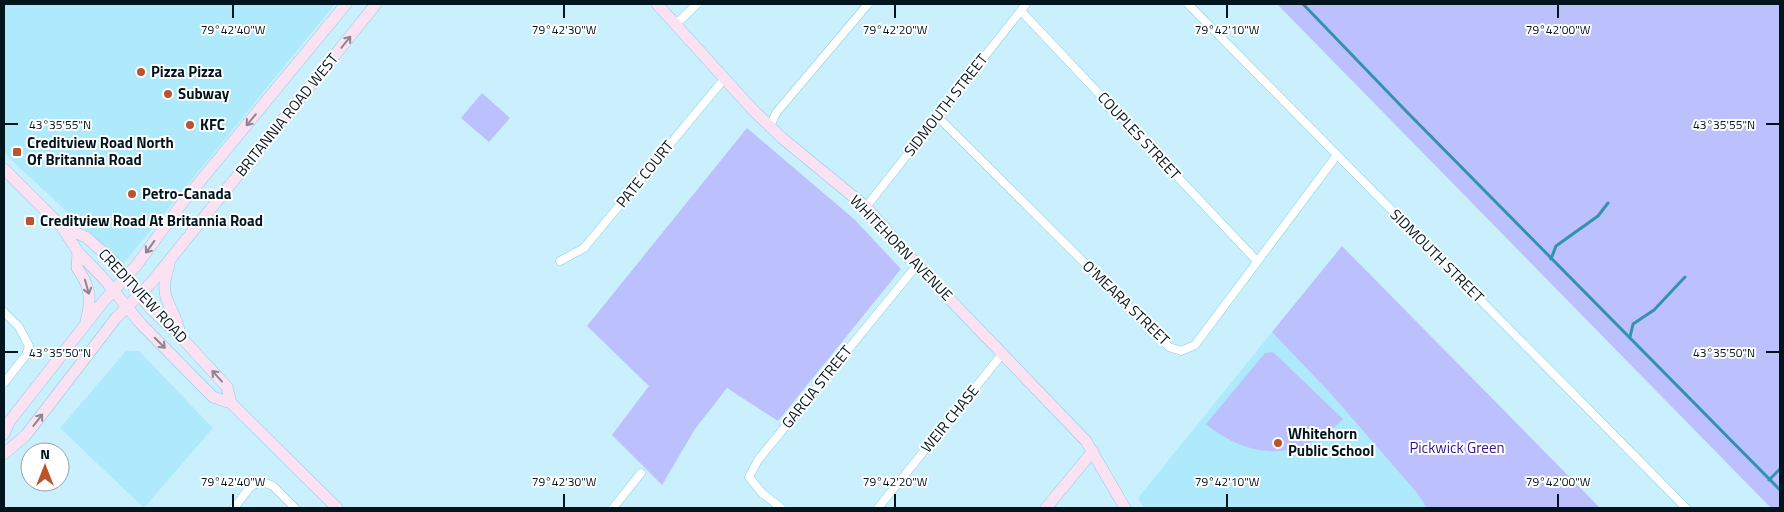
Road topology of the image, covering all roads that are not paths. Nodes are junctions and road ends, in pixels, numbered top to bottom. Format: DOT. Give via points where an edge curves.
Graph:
graph roads {
  1 [pos="346,4"];
  2 [pos="376,4"];
  3 [pos="658,4"];
  4 [pos="697,4"];
  5 [pos="868,4"];
  6 [pos="1026,4"];
  7 [pos="1188,4"];
  8 [pos="1020,11"];
  9 [pos="676,24"];
  10 [pos="724,79"];
  11 [pos="937,116"];
  12 [pos="770,126"];
  13 [pos="1336,155"];
  14 [pos="4,169"];
  15 [pos="866,206"];
  16 [pos="62,226"];
  17 [pos="78,252"];
  18 [pos="172,256"];
  19 [pos="560,261"];
  20 [pos="1258,261"];
  21 [pos="917,265"];
  22 [pos="126,277"];
  23 [pos="114,290"];
  24 [pos="140,295"];
  25 [pos="127,307"];
  26 [pos="4,312"];
  27 [pos="85,325"];
  28 [pos="180,336"];
  29 [pos="1004,353"];
  30 [pos="4,383"];
  31 [pos="231,403"];
  32 [pos="4,434"];
  33 [pos="1093,451"];
  34 [pos="4,454"];
  35 [pos="641,473"];
  36 [pos="617,507"];
  37 [pos="1680,507"];
  38 [pos="234,508"];
  39 [pos="295,508"];
  40 [pos="337,508"];
  41 [pos="781,508"];
  42 [pos="878,508"];
  43 [pos="1046,508"];
  44 [pos="1125,508"];
  1 -- 22 [label="main road, BRITANNIA ROAD WEST, one-way" via="183,202"];
  18 -- 2 [label="main road, BRITANNIA ROAD WEST, one-way"];
  3 -- 9 [label="main road, WHITEHORN AVENUE"];
  4 -- 9 [label="street"];
  5 -- 12 [label="street" via="776,114"];
  6 -- 8 [label="street, SIDMOUTH STREET"];
  7 -- 13 [label="street, SIDMOUTH STREET"];
  8 -- 11 [label="street, SIDMOUTH STREET"];
  8 -- 20 [label="street, COUPLES STREET"];
  9 -- 10 [label="main road, WHITEHORN AVENUE"];
  10 -- 12 [label="main road, WHITEHORN AVENUE"];
  10 -- 19 [label="street, PATE COURT" via="584,248"];
  11 -- 15 [label="street, SIDMOUTH STREET"];
  11 -- 20 [label="street, O'MEARA STREET" via="1170,347 1181,351 1195,344"];
  12 -- 15 [label="main road, WHITEHORN AVENUE"];
  13 -- 20 [label="street, O'MEARA STREET"];
  13 -- 37 [label="street, SIDMOUTH STREET"];
  14 -- 16 [label="main road, CREDITVIEW ROAD"];
  15 -- 21 [label="main road, WHITEHORN AVENUE"];
  16 -- 17 [label="main road, CREDITVIEW ROAD"];
  16 -- 22 [label="main road, CREDITVIEW ROAD" via="86,237"];
  17 -- 23 [label="main road, CREDITVIEW ROAD"];
  17 -- 27 [label="main road, one-way" via="77,268 90,294"];
  18 -- 24 [label="main road, BRITANNIA ROAD WEST"];
  18 -- 28 [label="main road" via="166,274 165,293 169,308 178,321"];
  21 -- 29 [label="main road, WHITEHORN AVENUE"];
  21 -- 41 [label="street, GARCIA STREET" via="758,460 749,477"];
  22 -- 23 [label="main road, BRITANNIA ROAD WEST"];
  22 -- 24 [label="main road, CREDITVIEW ROAD"];
  23 -- 25 [label="main road, CREDITVIEW ROAD"];
  23 -- 27 [label="main road, BRITANNIA ROAD WEST"];
  24 -- 25 [label="main road, BRITANNIA ROAD WEST"];
  24 -- 28 [label="main road, CREDITVIEW ROAD"];
  25 -- 31 [label="main road, CREDITVIEW ROAD, one-way" via="214,397"];
  34 -- 25 [label="main road, BRITANNIA ROAD WEST, one-way" via="26,436"];
  26 -- 30 [label="street" via="19,327 29,346 26,355"];
  27 -- 32 [label="main road, BRITANNIA ROAD WEST" via="9,422"];
  31 -- 28 [label="main road, CREDITVIEW ROAD, one-way" via="227,387"];
  29 -- 33 [label="main road, WHITEHORN AVENUE"];
  29 -- 42 [label="street, WEIR CHASE"];
  31 -- 40 [label="main road, CREDITVIEW ROAD"];
  33 -- 43 [label="main road"];
  33 -- 44 [label="main road, WHITEHORN AVENUE"];
  35 -- 36 [label="street"];
  38 -- 39 [label="street" via="250,487 261,481 273,486"];
}
